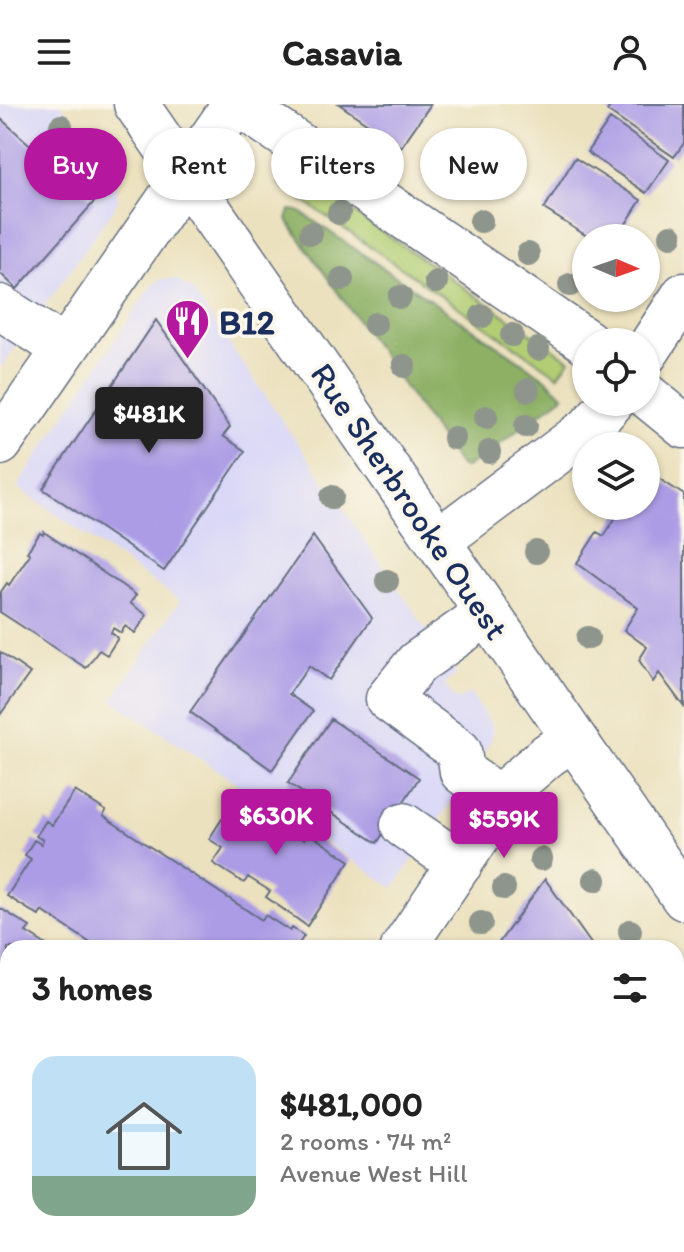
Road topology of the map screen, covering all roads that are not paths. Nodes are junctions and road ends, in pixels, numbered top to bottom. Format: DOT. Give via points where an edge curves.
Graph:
graph roads {
  1 [pos="136,104"];
  2 [pos="237,104"];
  3 [pos="153,128"];
  4 [pos="219,128"];
  5 [pos="167,200"];
  6 [pos="203,200"];
  7 [pos="684,295"];
  8 [pos="0,307"];
  9 [pos="572,332"];
  10 [pos="660,332"];
  11 [pos="65,349"];
  12 [pos="660,406"];
  13 [pos="600,416"];
  14 [pos="684,426"];
  15 [pos="0,443"];
  16 [pos="438,541"];
  17 [pos="486,614"];
  18 [pos="572,739"];
  19 [pos="502,800"];
  20 [pos="403,825"];
  21 [pos="460,864"];
  22 [pos="684,898"];
  23 [pos="408,940"];
  1 -- 3 [label="street, Rue Sherbrooke Ouest"];
  2 -- 4 [label="street"];
  2 -- 9 [label="street"];
  5 -- 11 [label="street"];
  6 -- 16 [label="street, Rue Sherbrooke Ouest"];
  7 -- 10 [label="street"];
  8 -- 11 [label="street"];
  11 -- 15 [label="street"];
  12 -- 14 [label="street"];
  13 -- 16 [label="street"];
  16 -- 17 [label="street, Rue Sherbrooke Ouest"];
  17 -- 18 [label="street, Rue Sherbrooke Ouest"];
  17 -- 19 [label="street" via="417,663 388,699 459,751 462,772"];
  18 -- 19 [label="street" via="524,775"];
  18 -- 22 [label="street, Rue Sherbrooke Ouest"];
  19 -- 21 [label="street"];
  20 -- 21 [label="street"];
  21 -- 23 [label="street"];
}
